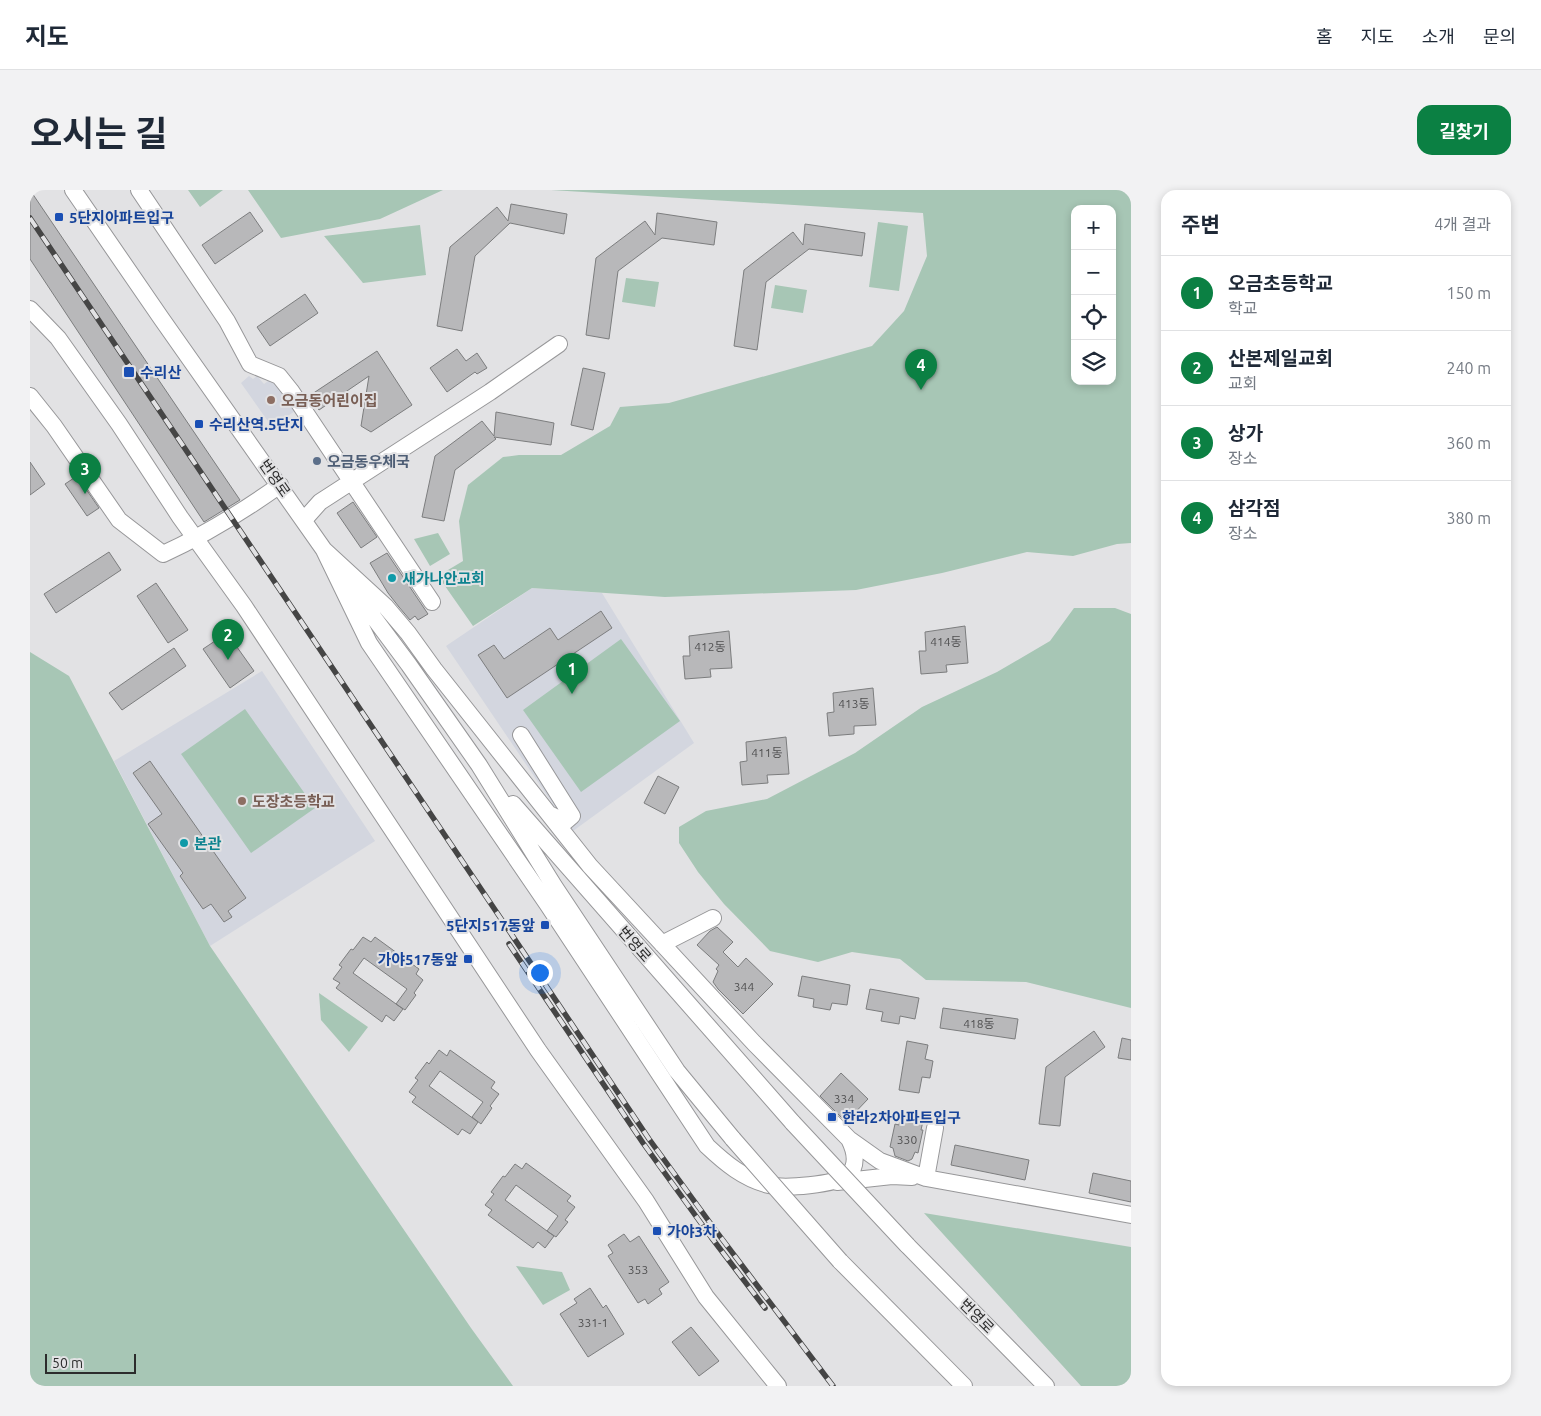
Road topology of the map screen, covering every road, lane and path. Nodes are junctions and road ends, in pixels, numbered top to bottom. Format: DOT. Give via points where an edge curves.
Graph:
graph roads {
  1 [pos="73,190"];
  2 [pos="139,190"];
  3 [pos="30,309"];
  4 [pos="560,344"];
  5 [pos="30,396"];
  6 [pos="351,483"];
  7 [pos="280,485"];
  8 [pos="304,520"];
  9 [pos="196,540"];
  10 [pos="324,550"];
  11 [pos="432,602"];
  12 [pos="521,735"];
  13 [pos="479,765"];
  14 [pos="546,812"];
  15 [pos="713,918"];
  16 [pos="662,944"];
  17 [pos="935,1128"];
  18 [pos="849,1139"];
  19 [pos="926,1178"];
  20 [pos="825,1184"];
  21 [pos="1131,1215"];
  22 [pos="778,1386"];
  23 [pos="964,1386"];
  24 [pos="1046,1386"];
  1 -- 7 [label="street, 번영로"];
  2 -- 6 [label="street" via="227,321 250,364 279,376"];
  3 -- 9 [label="street" via="63,346"];
  4 -- 6 [label="street"];
  5 -- 9 [label="street" via="119,520 163,554"];
  6 -- 8 [label="street" via="320,502"];
  6 -- 11 [label="street"];
  7 -- 8 [label="street, 번영로"];
  7 -- 9 [label="street"];
  8 -- 10 [label="street, 번영로"];
  9 -- 22 [label="street" via="244,606 538,1050 646,1201 706,1297"];
  10 -- 13 [label="street, 번영로"];
  10 -- 14 [label="street" via="386,607"];
  10 -- 20 [label="street" via="369,642 707,1146 742,1175 770,1186"];
  12 -- 14 [label="street" via="572,816 565,822"];
  13 -- 23 [label="street, 번영로, bridge" via="554,886 677,1071 733,1140 840,1260"];
  13 -- 24 [label="street, 번영로, bridge" via="793,1123 907,1246"];
  14 -- 16 [label="street" via="590,866"];
  15 -- 16 [label="street"];
  16 -- 18 [label="street"];
  17 -- 19 [label="street"];
  18 -- 19 [label="street" via="880,1161"];
  18 -- 20 [label="street" via="855,1152 854,1164 848,1174"];
  19 -- 20 [label="street" via="892,1176"];
  19 -- 21 [label="street"];
}
